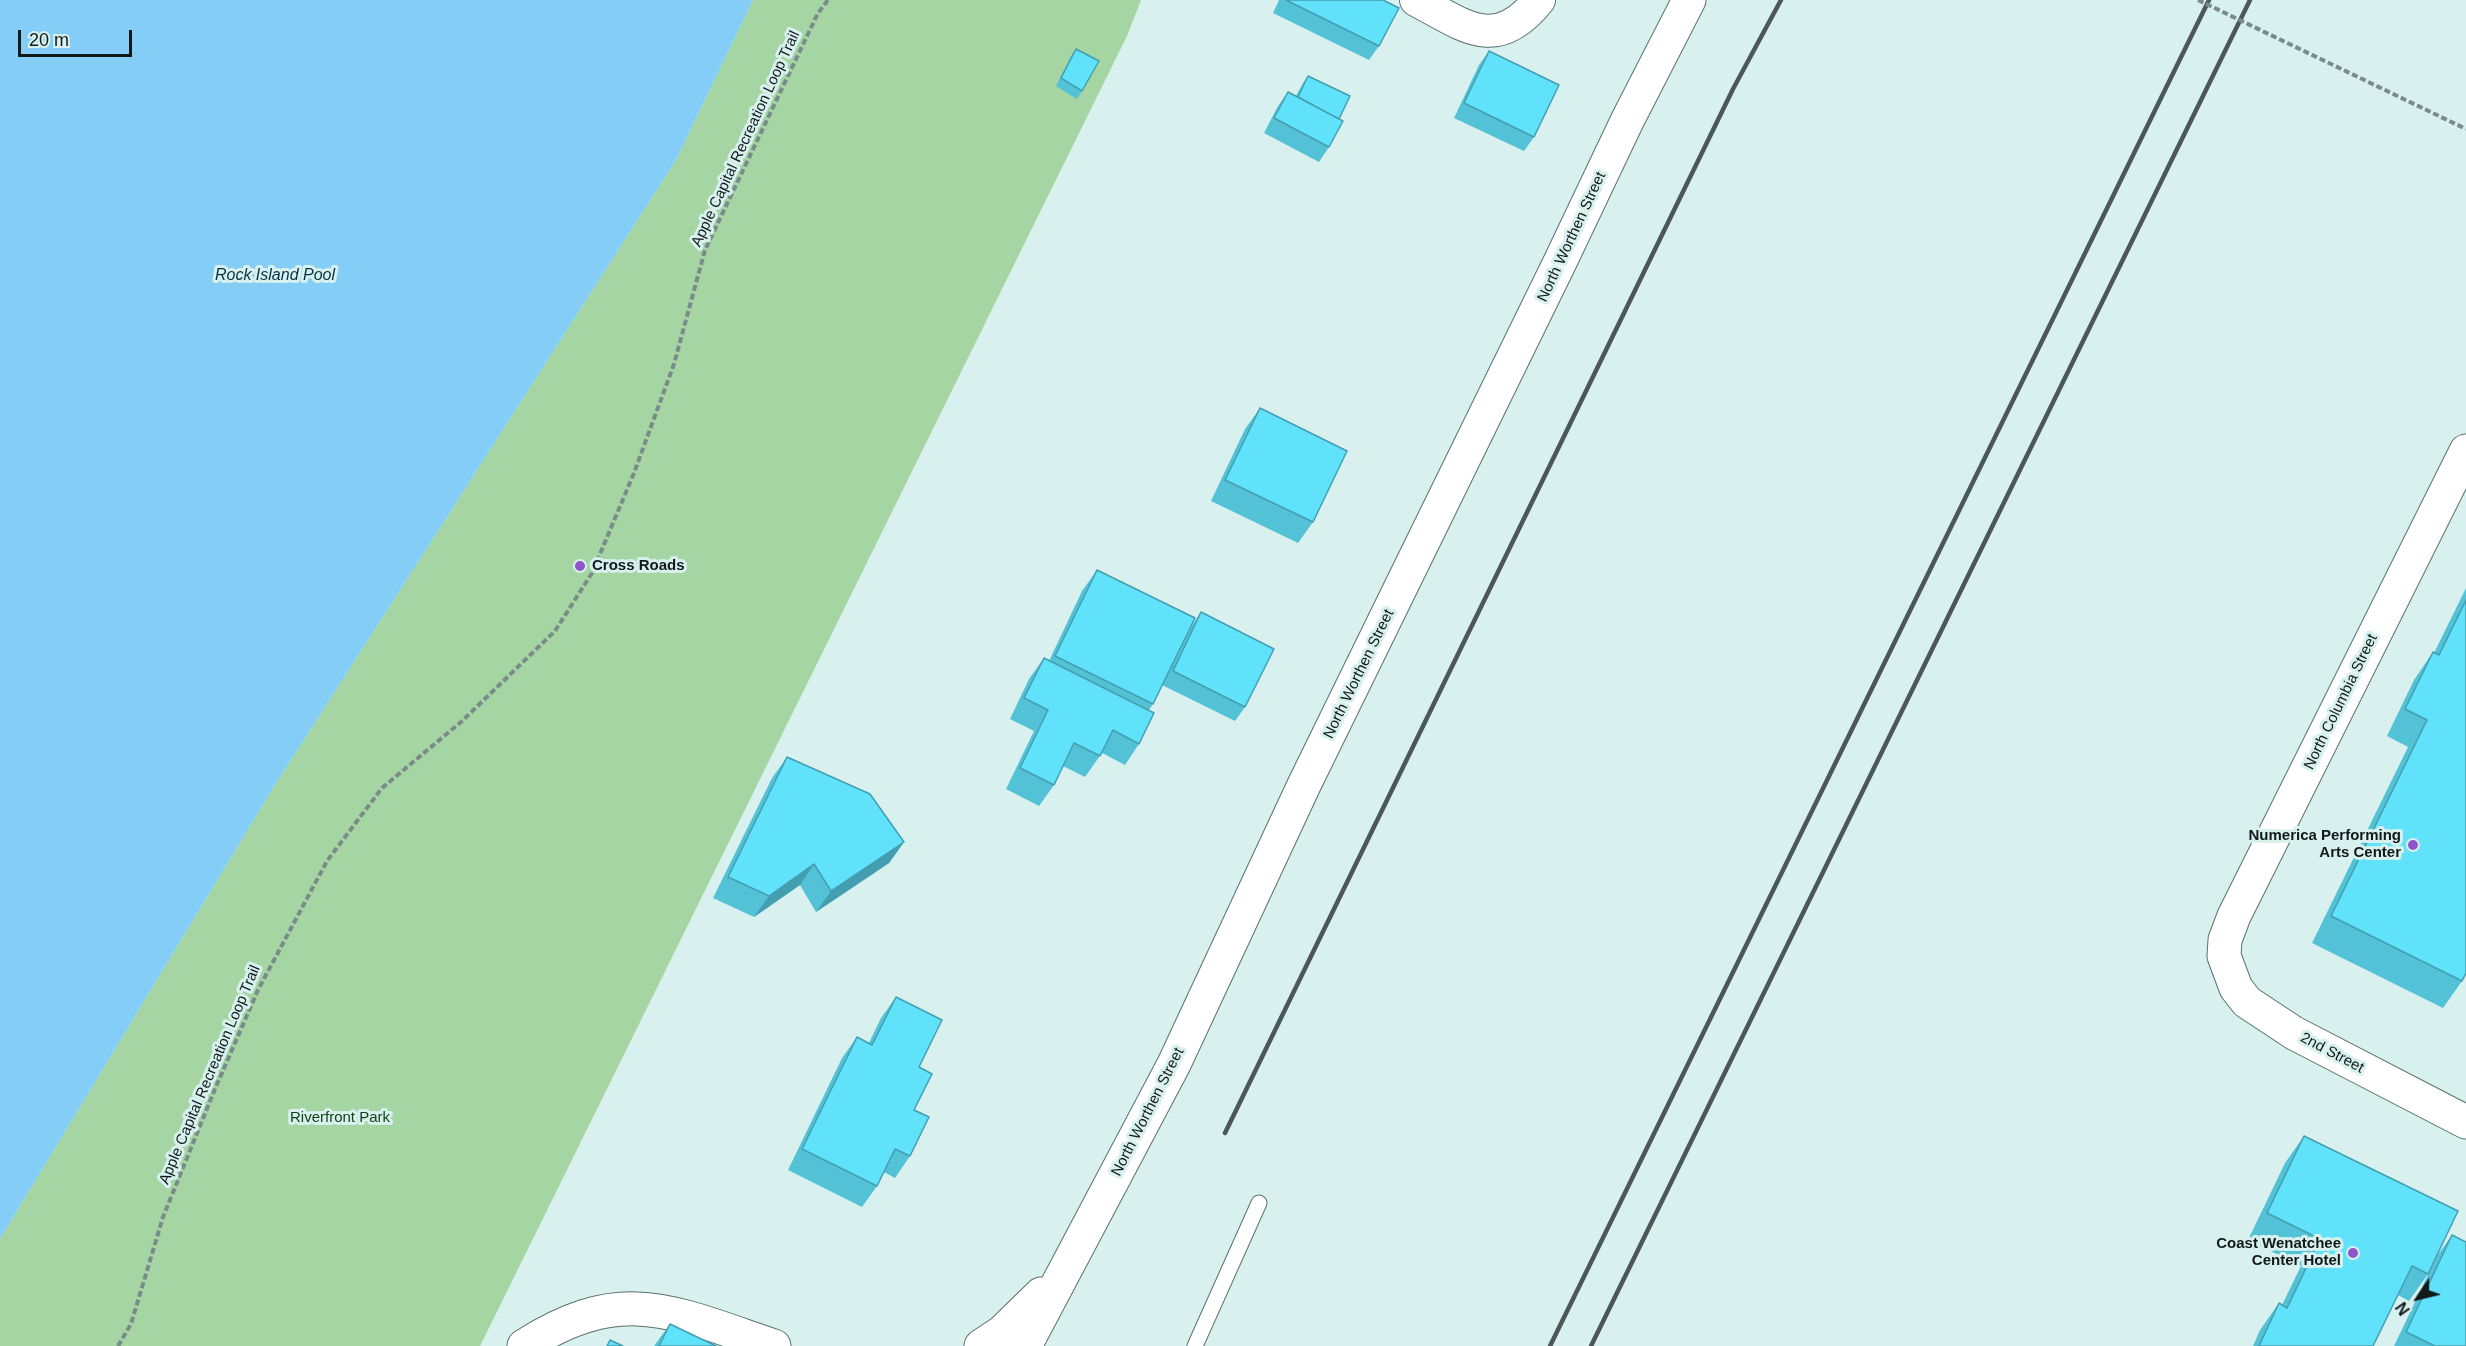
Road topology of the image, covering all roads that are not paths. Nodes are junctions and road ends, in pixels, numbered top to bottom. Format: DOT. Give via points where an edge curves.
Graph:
graph roads {
  1 [pos="1416,0"];
  2 [pos="1539,0"];
  3 [pos="1689,0"];
  4 [pos="2466,451"];
  5 [pos="2224,956"];
  6 [pos="2466,1122"];
  7 [pos="1259,1203"];
  8 [pos="1068,1260"];
  9 [pos="524,1346"];
  10 [pos="774,1346"];
  11 [pos="981,1346"];
  12 [pos="1025,1346"];
  13 [pos="1195,1346"];
  1 -- 2 [label="street" via="1485,32 1520,20"];
  3 -- 8 [label="main road, North Worthen Street" via="1304,785 1174,1064"];
  4 -- 5 [label="main road, North Columbia Street" via="2234,916"];
  5 -- 6 [label="main road, 2nd Street" via="2236,988 2263,1015"];
  7 -- 13 [label="lane"];
  8 -- 11 [label="main road" via="1031,1306"];
  8 -- 12 [label="main road, North Worthen Street"];
  9 -- 10 [label="main road" via="578,1317 629,1307 701,1321"];
}
